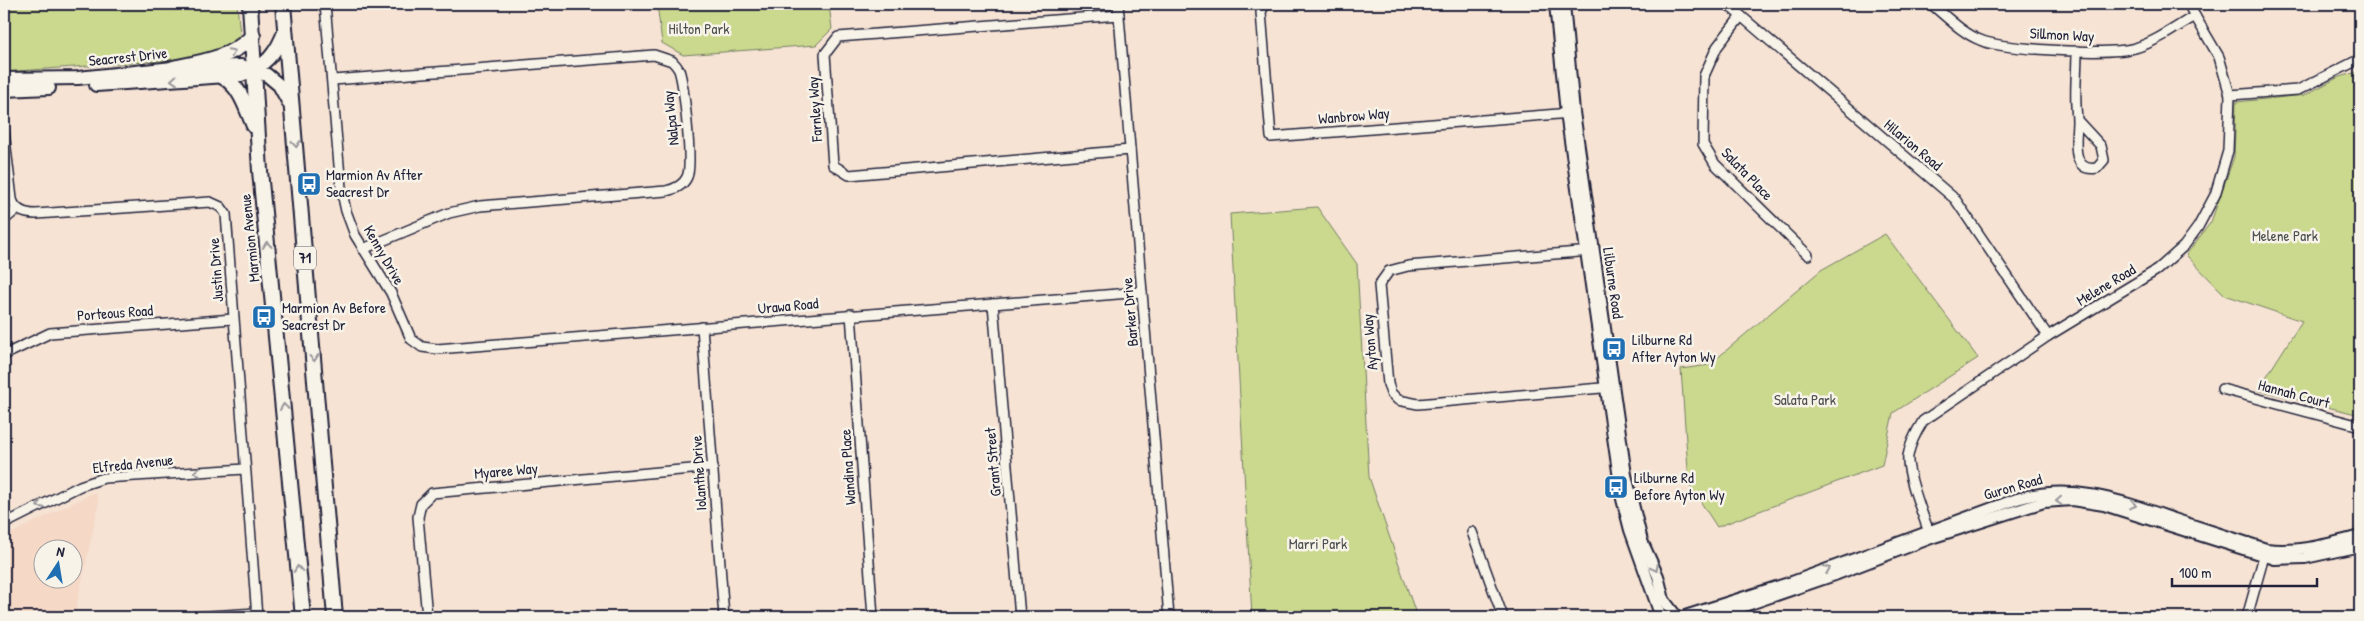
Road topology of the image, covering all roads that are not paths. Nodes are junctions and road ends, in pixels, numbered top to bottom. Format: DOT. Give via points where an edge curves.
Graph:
graph roads {
  1 [pos="250,4"];
  2 [pos="283,4"];
  3 [pos="325,4"];
  4 [pos="1118,4"];
  5 [pos="1265,4"];
  6 [pos="1555,4"];
  7 [pos="1564,4"];
  8 [pos="1727,4"];
  9 [pos="1931,4"];
  10 [pos="2188,4"];
  11 [pos="1119,15"];
  12 [pos="1741,16"];
  13 [pos="2195,16"];
  14 [pos="286,26"];
  15 [pos="253,36"];
  16 [pos="2077,51"];
  17 [pos="2360,59"];
  18 [pos="174,68"];
  19 [pos="256,70"];
  20 [pos="223,77"];
  21 [pos="333,80"];
  22 [pos="4,83"];
  23 [pos="2230,95"];
  24 [pos="1570,113"];
  25 [pos="293,116"];
  26 [pos="2077,120"];
  27 [pos="4,131"];
  28 [pos="257,134"];
  29 [pos="1130,150"];
  30 [pos="17,209"];
  31 [pos="4,220"];
  32 [pos="363,249"];
  33 [pos="1590,251"];
  34 [pos="1808,255"];
  35 [pos="1142,292"];
  36 [pos="993,304"];
  37 [pos="850,314"];
  38 [pos="233,319"];
  39 [pos="702,327"];
  40 [pos="2048,336"];
  41 [pos="437,349"];
  42 [pos="4,355"];
  43 [pos="1609,387"];
  44 [pos="2222,388"];
  45 [pos="2360,426"];
  46 [pos="713,467"];
  47 [pos="245,469"];
  48 [pos="4,524"];
  49 [pos="1472,532"];
  50 [pos="1930,535"];
  51 [pos="2360,536"];
  52 [pos="2360,546"];
  53 [pos="2265,552"];
  54 [pos="257,615"];
  55 [pos="193,617"];
  56 [pos="302,617"];
  57 [pos="334,617"];
  58 [pos="427,617"];
  59 [pos="724,617"];
  60 [pos="873,617"];
  61 [pos="1020,617"];
  62 [pos="1169,617"];
  63 [pos="1503,617"];
  64 [pos="1661,617"];
  65 [pos="1666,617"];
  66 [pos="1679,617"];
  67 [pos="1712,617"];
  68 [pos="2247,617"];
  1 -- 15 [label="highway, Marmion Avenue"];
  2 -- 14 [label="highway, 71"];
  3 -- 21 [label="street, Kenny Drive"];
  4 -- 11 [label="street, Barker Drive"];
  5 -- 24 [label="street, Wanbrow Way" via="1261,12 1271,137"];
  6 -- 24 [label="street, Lilburne Road"];
  7 -- 24 [label="street, Lilburne Road"];
  8 -- 12 [label="street, Hilarion Road"];
  9 -- 16 [label="street, Sillmon Way" via="1979,40 1998,45"];
  10 -- 13 [label="street, Melene Road"];
  11 -- 29 [label="street, Barker Drive"];
  11 -- 29 [label="street, Farnley Way" via="838,37 825,54 832,147 834,165 849,175"];
  12 -- 34 [label="street, Salata Place" via="1717,47 1704,76 1703,144 1715,164"];
  12 -- 40 [label="street, Hilarion Road" via="1955,199"];
  13 -- 16 [label="street, Sillmon Way" via="2137,48 2109,52"];
  13 -- 23 [label="street, Melene Road" via="2219,57"];
  14 -- 19 [label="main road, Seacrest Drive" via="275,53"];
  14 -- 25 [label="highway, 71"];
  18 -- 15 [label="highway, one-way" via="227,54"];
  15 -- 19 [label="highway, Marmion Avenue"];
  16 -- 26 [label="street"];
  17 -- 23 [label="street" via="2298,90"];
  18 -- 19 [label="main road, Seacrest Drive" via="241,66"];
  18 -- 22 [label="main road, Seacrest Drive"];
  19 -- 20 [label="main road, Seacrest Drive"];
  19 -- 25 [label="main road, Seacrest Drive" via="279,85 289,100"];
  19 -- 28 [label="highway, Marmion Avenue"];
  20 -- 22 [label="main road, Seacrest Drive, one-way"];
  20 -- 28 [label="highway" via="233,82"];
  21 -- 32 [label="street, Kenny Drive" via="341,188 346,211"];
  21 -- 32 [label="street, Nalpa Way" via="654,55 672,61 679,73 689,169 686,180 678,188 666,192 480,206 449,213"];
  23 -- 40 [label="street, Melene Road" via="2230,134 2223,173 2207,212 2184,246 2132,287"];
  24 -- 33 [label="street, Lilburne Road"];
  25 -- 57 [label="highway, 71, one-way"];
  26 -- 26 [label="street" via="2076,155 2086,167 2097,168 2104,160 2101,146"];
  27 -- 30 [label="street" via="12,199"];
  56 -- 28 [label="highway, Marmion Avenue, one-way"];
  29 -- 35 [label="street, Barker Drive"];
  30 -- 31 [label="street"];
  30 -- 38 [label="street, Justin Drive" via="36,214 210,202 221,207 226,214"];
  32 -- 41 [label="street, Kenny Drive" via="391,293 411,339 422,347"];
  33 -- 43 [label="street, Lilburne Road"];
  33 -- 43 [label="street, Ayton Way" via="1408,266 1389,271 1379,285 1386,374 1391,393 1398,400 1418,404"];
  35 -- 36 [label="street, Urawa Road"];
  35 -- 62 [label="street, Barker Drive"];
  36 -- 37 [label="street, Urawa Road"];
  36 -- 61 [label="street, Grant Street"];
  37 -- 39 [label="street, Urawa Road"];
  37 -- 60 [label="street, Wandina Place"];
  38 -- 42 [label="street, Porteous Road" via="50,333"];
  38 -- 47 [label="street, Justin Drive"];
  39 -- 41 [label="street, Urawa Road"];
  39 -- 46 [label="street, Iolanthe Drive"];
  40 -- 50 [label="street, Melene Road" via="1936,411 1918,427 1908,459"];
  43 -- 64 [label="street, Lilburne Road" via="1625,512"];
  43 -- 66 [label="street, Lilburne Road, one-way" via="1642,541 1658,576 1664,600"];
  44 -- 45 [label="street, Hannah Court"];
  46 -- 58 [label="street, Myaree Way" via="432,493 421,504 418,517"];
  46 -- 59 [label="street, Iolanthe Drive"];
  47 -- 48 [label="street, Elfreda Avenue, one-way" via="104,478 80,486"];
  47 -- 54 [label="street, Justin Drive"];
  49 -- 63 [label="street"];
  50 -- 53 [label="street, Guron Road" via="2029,495 2077,492 2135,505"];
  66 -- 50 [label="street, Guron Road, one-way"];
  50 -- 67 [label="street, Guron Road" via="1832,576"];
  51 -- 53 [label="street, Guron Road" via="2317,547"];
  52 -- 53 [label="street, Guron Road" via="2283,560"];
  53 -- 68 [label="street"];
  54 -- 55 [label="street"];
  65 -- 66 [label="street, Guron Road"];
}
